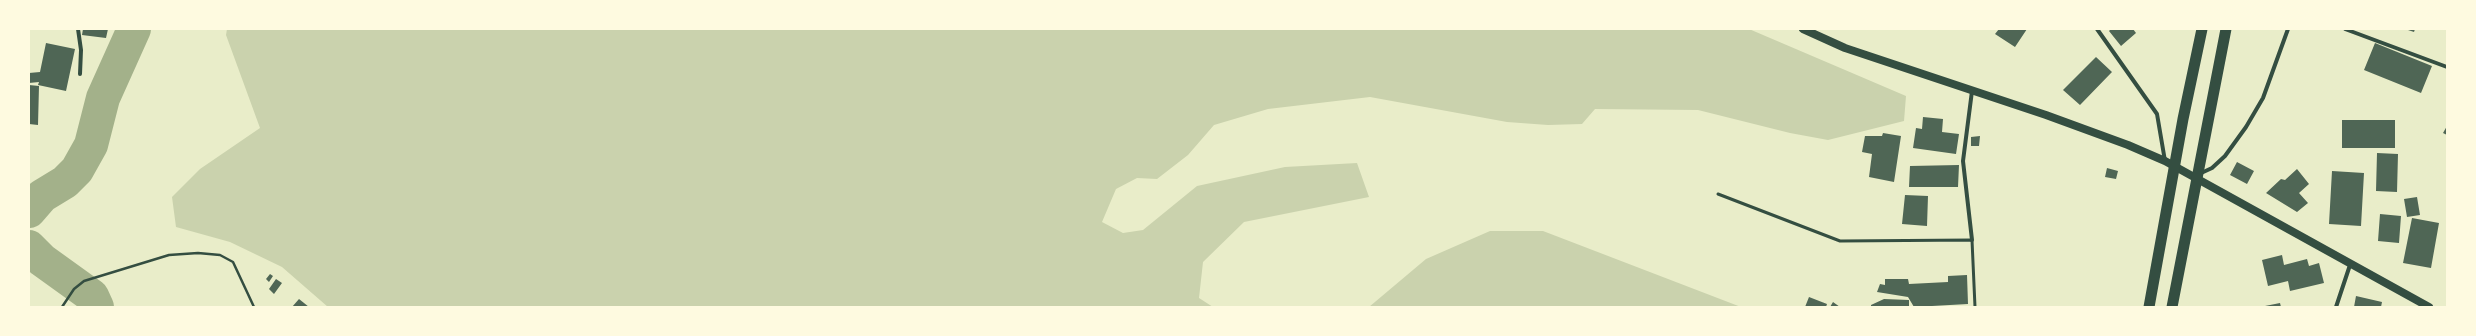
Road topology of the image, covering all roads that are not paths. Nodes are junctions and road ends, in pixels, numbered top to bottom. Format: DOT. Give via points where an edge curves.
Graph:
graph roads {
  1 [pos="78,29"];
  2 [pos="1803,29"];
  3 [pos="2097,29"];
  4 [pos="2202,29"];
  5 [pos="2226,29"];
  6 [pos="2288,29"];
  7 [pos="2344,29"];
  8 [pos="2447,67"];
  9 [pos="80,74"];
  10 [pos="1972,91"];
  11 [pos="2165,161"];
  12 [pos="2196,176"];
  13 [pos="1718,194"];
  14 [pos="1972,240"];
  15 [pos="2350,265"];
  16 [pos="1975,307"];
  17 [pos="2149,307"];
  18 [pos="2172,307"];
  19 [pos="2336,307"];
  20 [pos="2429,307"];
  1 -- 9 [label="street" via="81,50"];
  2 -- 10 [label="main road" via="1845,48"];
  3 -- 11 [label="street" via="2157,114"];
  4 -- 17 [label="highway" via="2168,194"];
  5 -- 18 [label="highway"];
  6 -- 12 [label="street" via="2263,98 2246,127 2225,156 2212,168"];
  7 -- 8 [label="street"];
  10 -- 11 [label="main road" via="2128,144"];
  10 -- 14 [label="street" via="1963,161"];
  11 -- 12 [label="main road"];
  12 -- 15 [label="main road"];
  13 -- 14 [label="lane" via="1840,241"];
  14 -- 16 [label="lane"];
  15 -- 19 [label="street"];
  15 -- 20 [label="main road"];
}
